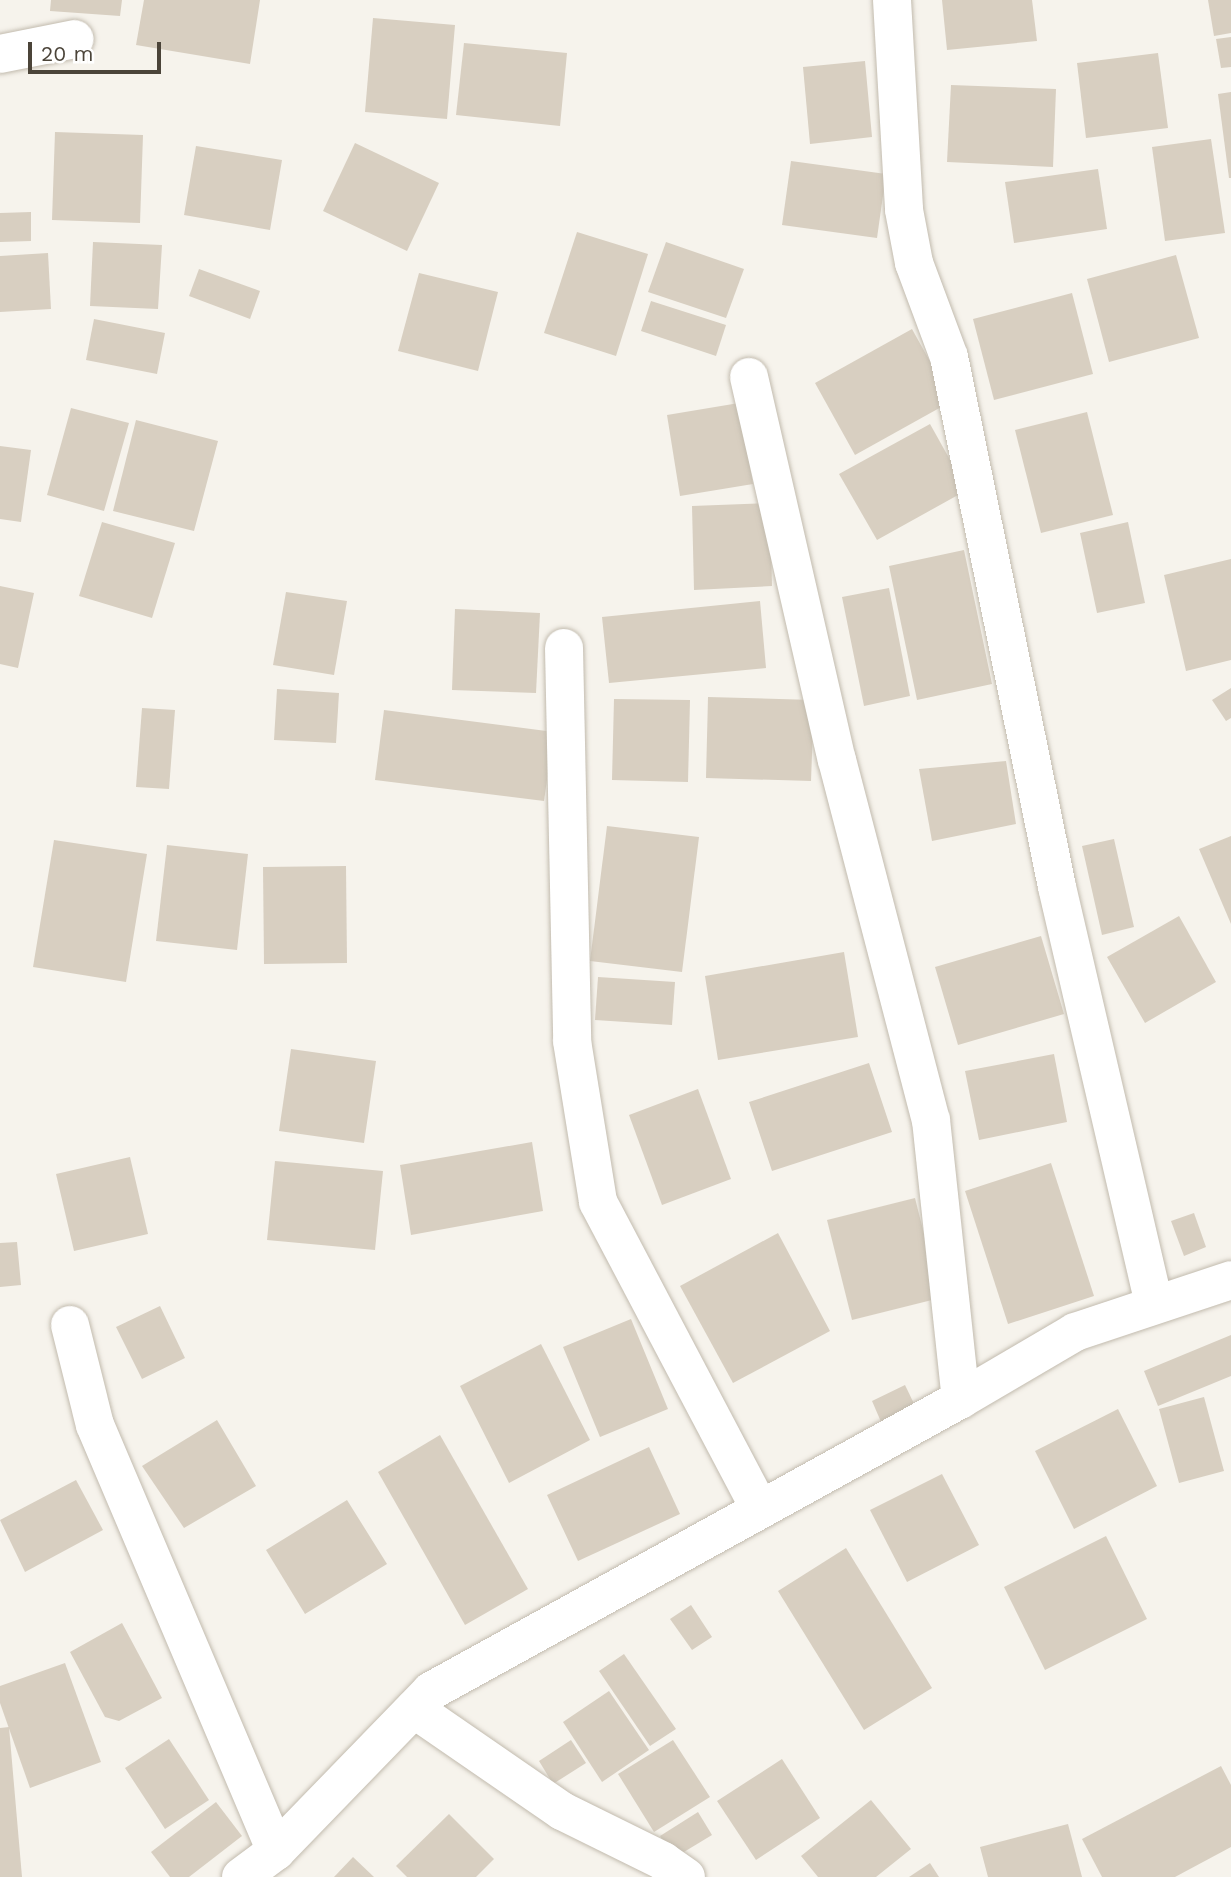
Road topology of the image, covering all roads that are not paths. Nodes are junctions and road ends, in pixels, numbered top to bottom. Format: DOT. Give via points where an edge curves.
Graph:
graph roads {
  1 [pos="892,0"];
  2 [pos="75,39"];
  3 [pos="0,54"];
  4 [pos="749,377"];
  5 [pos="564,648"];
  6 [pos="1231,1280"];
  7 [pos="1154,1303"];
  8 [pos="70,1325"];
  9 [pos="961,1399"];
  10 [pos="760,1509"];
  11 [pos="414,1709"];
  12 [pos="276,1851"];
  13 [pos="241,1877"];
  14 [pos="686,1877"];
  1 -- 7 [label="street" via="904,210 914,263 949,357 1057,887"];
  2 -- 3 [label="street"];
  4 -- 9 [label="street" via="837,760 931,1120"];
  5 -- 10 [label="street" via="572,1041 598,1202"];
  6 -- 7 [label="street"];
  7 -- 9 [label="street" via="1075,1332"];
  8 -- 12 [label="street" via="95,1425"];
  9 -- 10 [label="street"];
  10 -- 11 [label="street" via="431,1691"];
  11 -- 12 [label="street"];
  11 -- 14 [label="street" via="562,1811"];
  12 -- 13 [label="street"];
}
